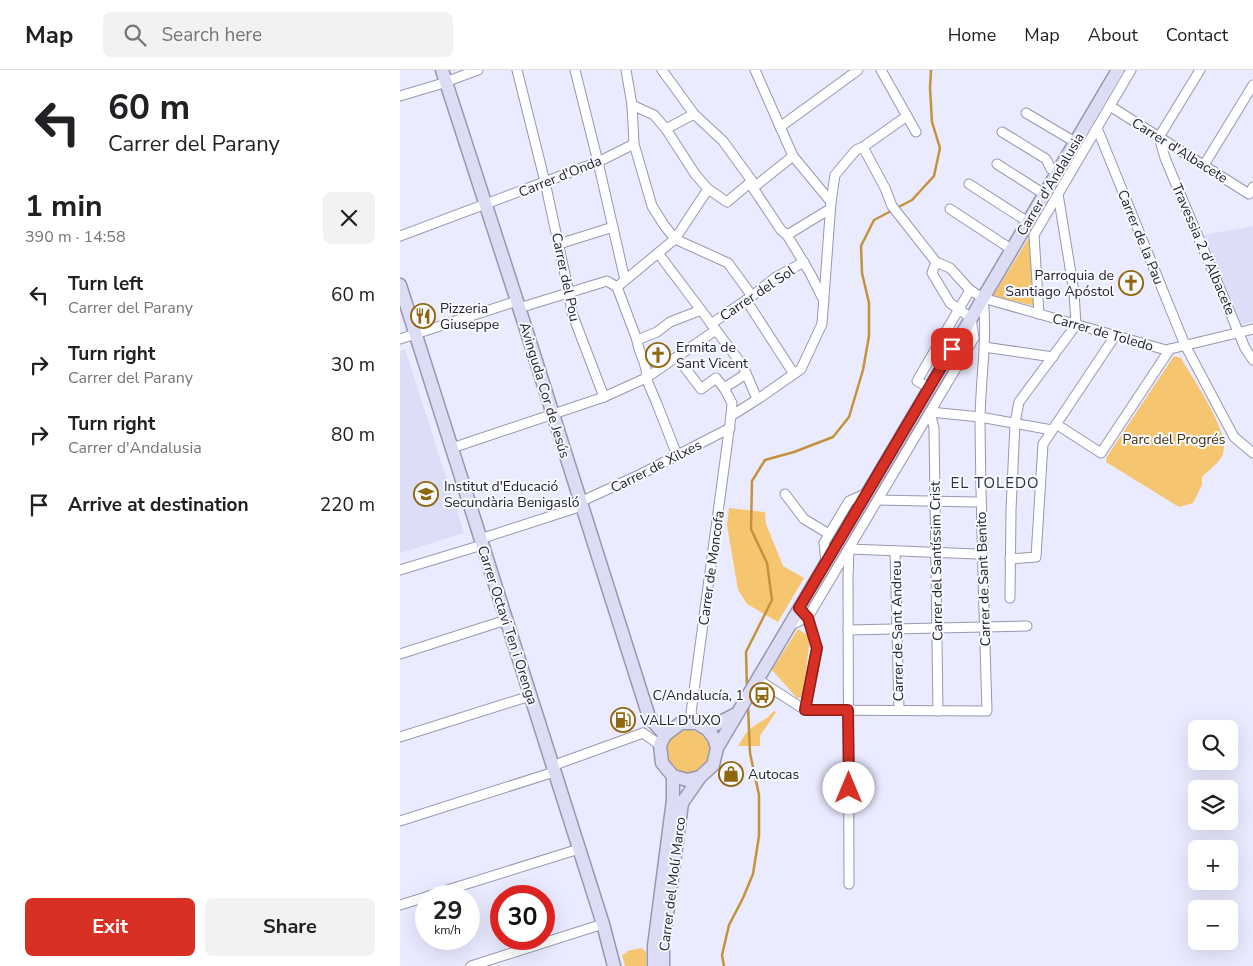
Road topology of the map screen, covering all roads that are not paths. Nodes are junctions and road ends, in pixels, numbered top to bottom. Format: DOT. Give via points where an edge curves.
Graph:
graph roads {
  1 [pos="478,70"];
  2 [pos="517,70"];
  3 [pos="575,70"];
  4 [pos="662,70"];
  5 [pos="755,70"];
  6 [pos="858,70"];
  7 [pos="881,70"];
  8 [pos="1118,70"];
  9 [pos="1131,70"];
  10 [pos="1200,70"];
  11 [pos="626,72"];
  12 [pos="443,76"];
  13 [pos="1253,85"];
  14 [pos="400,96"];
  15 [pos="632,105"];
  16 [pos="1110,106"];
  17 [pos="1026,113"];
  18 [pos="694,114"];
  19 [pos="907,116"];
  20 [pos="780,127"];
  21 [pos="1097,128"];
  22 [pos="666,129"];
  23 [pos="916,132"];
  24 [pos="1002,132"];
  25 [pos="1159,137"];
  26 [pos="1075,142"];
  27 [pos="634,144"];
  28 [pos="863,147"];
  29 [pos="793,156"];
  30 [pos="598,162"];
  31 [pos="997,164"];
  32 [pos="1204,165"];
  33 [pos="1057,173"];
  34 [pos="545,182"];
  35 [pos="969,184"];
  36 [pos="753,185"];
  37 [pos="708,189"];
  38 [pos="1251,190"];
  39 [pos="1044,194"];
  40 [pos="1058,194"];
  41 [pos="485,205"];
  42 [pos="831,205"];
  43 [pos="950,209"];
  44 [pos="1028,222"];
  45 [pos="613,227"];
  46 [pos="784,233"];
  47 [pos="400,236"];
  48 [pos="675,239"];
  49 [pos="559,244"];
  50 [pos="1012,250"];
  51 [pos="658,253"];
  52 [pos="804,262"];
  53 [pos="936,262"];
  54 [pos="625,280"];
  55 [pos="400,285"];
  56 [pos="617,287"];
  57 [pos="970,290"];
  58 [pos="569,292"];
  59 [pos="749,298"];
  60 [pos="983,298"];
  61 [pos="824,302"];
  62 [pos="518,305"];
  63 [pos="959,309"];
  64 [pos="701,310"];
  65 [pos="1038,314"];
  66 [pos="971,318"];
  67 [pos="950,324"];
  68 [pos="1076,325"];
  69 [pos="713,327"];
  70 [pos="1253,329"];
  71 [pos="963,332"];
  72 [pos="1239,332"];
  73 [pos="415,334"];
  74 [pos="1115,336"];
  75 [pos="400,339"];
  76 [pos="637,340"];
  77 [pos="940,342"];
  78 [pos="1186,346"];
  79 [pos="984,347"];
  80 [pos="952,349"];
  81 [pos="1170,349"];
  82 [pos="677,357"];
  83 [pos="1053,357"];
  84 [pos="1253,360"];
  85 [pos="745,370"];
  86 [pos="794,374"];
  87 [pos="646,378"];
  88 [pos="722,385"];
  89 [pos="930,388"];
  90 [pos="604,397"];
  91 [pos="759,398"];
  92 [pos="930,412"];
  93 [pos="552,414"];
  94 [pos="980,418"];
  95 [pos="731,422"];
  96 [pos="1015,423"];
  97 [pos="1054,427"];
  98 [pos="452,448"];
  99 [pos="1253,452"];
  100 [pos="677,455"];
  101 [pos="785,494"];
  102 [pos="872,496"];
  103 [pos="935,501"];
  104 [pos="976,502"];
  105 [pos="581,504"];
  106 [pos="829,534"];
  107 [pos="481,542"];
  108 [pos="849,549"];
  109 [pos="894,551"];
  110 [pos="936,552"];
  111 [pos="977,554"];
  112 [pos="1010,559"];
  113 [pos="826,562"];
  114 [pos="400,570"];
  115 [pos="1010,598"];
  116 [pos="799,608"];
  117 [pos="808,618"];
  118 [pos="506,620"];
  119 [pos="788,626"];
  120 [pos="1027,626"];
  121 [pos="985,627"];
  122 [pos="937,628"];
  123 [pos="897,629"];
  124 [pos="848,630"];
  125 [pos="400,654"];
  126 [pos="757,679"];
  127 [pos="530,696"];
  128 [pos="805,710"];
  129 [pos="848,710"];
  130 [pos="899,710"];
  131 [pos="938,711"];
  132 [pos="736,714"];
  133 [pos="649,717"];
  134 [pos="698,722"];
  135 [pos="643,733"];
  136 [pos="400,737"];
  137 [pos="662,740"];
  138 [pos="717,748"];
  139 [pos="553,769"];
  140 [pos="673,776"];
  141 [pos="700,777"];
  142 [pos="400,821"];
  143 [pos="578,849"];
  144 [pos="849,884"];
  145 [pos="465,885"];
  146 [pos="415,901"];
  147 [pos="400,905"];
  148 [pos="603,924"];
  149 [pos="471,966"];
  150 [pos="614,966"];
  151 [pos="654,966"];
  152 [pos="663,966"];
  1 -- 12 [label="street"];
  2 -- 34 [label="street, Carrer del Pou"];
  3 -- 30 [label="street"];
  4 -- 18 [label="street"];
  5 -- 20 [label="street"];
  6 -- 20 [label="street"];
  7 -- 19 [label="street"];
  8 -- 26 [label="street, Carrer d'Andalusia"];
  9 -- 16 [label="street, Carrer d'Andalusia"];
  10 -- 25 [label="street"];
  11 -- 15 [label="street"];
  12 -- 14 [label="street" via="437,85"];
  12 -- 41 [label="street, Avinguda Cor de Jesús"];
  13 -- 32 [label="street"];
  15 -- 22 [label="street" via="654,115"];
  15 -- 27 [label="street"];
  16 -- 21 [label="street, Carrer d'Andalusia"];
  16 -- 25 [label="street, Carrer d'Albacete"];
  17 -- 26 [label="street"];
  18 -- 22 [label="street"];
  18 -- 36 [label="street" via="723,141"];
  19 -- 23 [label="street"];
  19 -- 28 [label="street"];
  20 -- 29 [label="street"];
  21 -- 40 [label="street, Carrer d'Andalusia"];
  21 -- 78 [label="street, Carrer de la Pau"];
  22 -- 37 [label="street"];
  24 -- 33 [label="street" via="1046,159"];
  25 -- 32 [label="street, Carrer d'Albacete"];
  25 -- 72 [label="street, Travessia 2 d'Albacete"];
  26 -- 33 [label="street, Carrer d'Andalusia"];
  27 -- 30 [label="street, Carrer d'Onda"];
  27 -- 48 [label="street" via="652,206"];
  28 -- 42 [label="street" via="856,150 835,175"];
  28 -- 53 [label="street" via="892,206"];
  29 -- 36 [label="street"];
  29 -- 42 [label="street"];
  30 -- 34 [label="street, Carrer d'Onda"];
  30 -- 45 [label="street"];
  31 -- 39 [label="street"];
  32 -- 38 [label="street, Carrer d'Albacete"];
  33 -- 39 [label="street, Carrer d'Andalusia"];
  34 -- 41 [label="street, Carrer d'Onda"];
  34 -- 49 [label="street, Carrer del Pou"];
  35 -- 44 [label="street"];
  36 -- 37 [label="street" via="727,202"];
  36 -- 46 [label="street"];
  37 -- 48 [label="street"];
  39 -- 44 [label="street, Carrer d'Andalusia"];
  40 -- 65 [label="street, Carrer d'Andalusia" via="1034,235"];
  40 -- 68 [label="street" via="1074,292"];
  41 -- 47 [label="street, Carrer d'Onda"];
  41 -- 62 [label="street, Avinguda Cor de Jesús"];
  42 -- 46 [label="street"];
  42 -- 61 [label="street"];
  43 -- 50 [label="street"];
  44 -- 50 [label="street, Carrer d'Andalusia"];
  45 -- 49 [label="street"];
  45 -- 54 [label="street"];
  46 -- 52 [label="street"];
  48 -- 51 [label="street"];
  48 -- 59 [label="street" via="728,263"];
  49 -- 58 [label="street, Carrer del Pou"];
  50 -- 60 [label="street, Carrer d'Andalusia"];
  51 -- 54 [label="street"];
  51 -- 64 [label="street"];
  52 -- 59 [label="street, Carrer del Sol" via="776,277"];
  52 -- 61 [label="street"];
  53 -- 57 [label="street" via="950,268"];
  53 -- 63 [label="street" via="932,273 950,303"];
  54 -- 56 [label="street"];
  55 -- 73 [label="street, Carrer Octavi Ten i Orenga"];
  56 -- 58 [label="street" via="607,281"];
  56 -- 76 [label="street"];
  57 -- 60 [label="street"];
  57 -- 63 [label="street"];
  58 -- 62 [label="street"];
  58 -- 90 [label="street, Carrer del Pou" via="572,312"];
  59 -- 69 [label="street, Carrer del Sol"];
  59 -- 86 [label="street"];
  60 -- 65 [label="street, Carrer de Toledo"];
  60 -- 66 [label="street, Carrer d'Andalusia"];
  60 -- 79 [label="street, Carrer de Sant Benito"];
  61 -- 86 [label="street" via="822,324 801,369"];
  62 -- 73 [label="street"];
  62 -- 93 [label="street, Avinguda Cor de Jesús"];
  63 -- 66 [label="street"];
  63 -- 67 [label="street"];
  64 -- 69 [label="street"];
  64 -- 76 [label="street"];
  65 -- 68 [label="street, Carrer de Toledo"];
  66 -- 71 [label="street, Carrer d'Andalusia"];
  66 -- 92 [label="street, Carrer d'Andalusia" via="974,338"];
  67 -- 71 [label="street"];
  67 -- 77 [label="street"];
  68 -- 74 [label="street, Carrer de Toledo"];
  68 -- 83 [label="street"];
  69 -- 82 [label="street, Carrer del Sol"];
  69 -- 85 [label="street"];
  70 -- 72 [label="street, Carrer de Toledo"];
  71 -- 80 [label="street, Carrer d'Andalusia"];
  72 -- 78 [label="street, Carrer de Toledo"];
  72 -- 84 [label="street, Travessia 2 d'Albacete"];
  73 -- 75 [label="street"];
  73 -- 98 [label="street, Carrer Octavi Ten i Orenga"];
  74 -- 81 [label="street, Carrer de Toledo"];
  74 -- 97 [label="street"];
  76 -- 87 [label="street" via="648,372"];
  77 -- 80 [label="street"];
  77 -- 89 [label="street" via="917,380"];
  78 -- 81 [label="street, Carrer de Toledo"];
  78 -- 99 [label="street, Carrer de la Pau" via="1234,437"];
  79 -- 83 [label="street"];
  79 -- 94 [label="street, Carrer de Sant Benito"];
  80 -- 89 [label="street, Carrer d'Andalusia"];
  81 -- 97 [label="street" via="1101,453"];
  82 -- 87 [label="street, Carrer del Sol"];
  82 -- 88 [label="street" via="701,389 716,378"];
  83 -- 96 [label="street" via="1019,402"];
  85 -- 88 [label="street"];
  85 -- 91 [label="street"];
  86 -- 91 [label="street, Carrer de Xilxes"];
  87 -- 90 [label="street, Carrer del Sol"];
  87 -- 100 [label="street"];
  88 -- 95 [label="street, Carrer de Moncofa" via="732,403"];
  89 -- 102 [label="street, Carrer d'Andalusia"];
  90 -- 93 [label="street, Carrer del Sol"];
  91 -- 95 [label="street, Carrer de Xilxes"];
  92 -- 94 [label="street"];
  92 -- 102 [label="street, Carrer d'Andalusia"];
  92 -- 103 [label="street, Carrer del Santíssim Crist" via="934,428"];
  93 -- 98 [label="street, Carrer del Sol"];
  93 -- 105 [label="street, Avinguda Cor de Jesús"];
  94 -- 96 [label="street"];
  94 -- 121 [label="street, Carrer de Sant Benito"];
  95 -- 100 [label="street, Carrer de Xilxes"];
  95 -- 134 [label="street, Carrer de Moncofa"];
  96 -- 97 [label="street"];
  96 -- 112 [label="street"];
  97 -- 112 [label="street" via="1043,444 1036,557"];
  98 -- 107 [label="street, Carrer Octavi Ten i Orenga"];
  100 -- 105 [label="street, Carrer de Xilxes"];
  101 -- 106 [label="street" via="804,519"];
  102 -- 103 [label="street"];
  102 -- 106 [label="street, Carrer d'Andalusia" via="849,501"];
  102 -- 108 [label="street, Carrer d'Andalusia"];
  102 -- 113 [label="street, Carrer d'Andalusia"];
  103 -- 104 [label="street"];
  103 -- 110 [label="street, Carrer del Santíssim Crist"];
  105 -- 107 [label="street, Carrer de Xilxes"];
  105 -- 133 [label="street, Avinguda Cor de Jesús"];
  106 -- 113 [label="street, Carrer d'Andalusia" via="824,543"];
  107 -- 114 [label="street, Carrer de Xilxes"];
  107 -- 118 [label="street, Carrer Octavi Ten i Orenga"];
  108 -- 109 [label="street"];
  108 -- 117 [label="street, Carrer d'Andalusia"];
  108 -- 124 [label="street"];
  109 -- 110 [label="street"];
  109 -- 123 [label="street, Carrer de Sant Andreu"];
  110 -- 111 [label="street"];
  110 -- 122 [label="street, Carrer del Santíssim Crist"];
  112 -- 115 [label="street"];
  113 -- 116 [label="street, Carrer d'Andalusia"];
  116 -- 117 [label="street"];
  116 -- 119 [label="street, Carrer d'Andalusia"];
  117 -- 119 [label="street"];
  117 -- 128 [label="street" via="817,648"];
  118 -- 125 [label="street"];
  118 -- 127 [label="street, Carrer Octavi Ten i Orenga"];
  119 -- 126 [label="street, Carrer d'Andalusia"];
  120 -- 121 [label="street"];
  121 -- 122 [label="street"];
  121 -- 131 [label="street, Carrer de Sant Benito" via="987,711"];
  122 -- 123 [label="street"];
  122 -- 131 [label="street, Carrer del Santíssim Crist"];
  123 -- 124 [label="street"];
  123 -- 130 [label="street, Carrer de Sant Andreu"];
  124 -- 129 [label="street"];
  126 -- 128 [label="street"];
  126 -- 132 [label="street, Carrer d'Andalusia"];
  127 -- 136 [label="street"];
  127 -- 139 [label="street, Carrer Octavi Ten i Orenga"];
  128 -- 129 [label="street"];
  129 -- 130 [label="street"];
  129 -- 144 [label="street"];
  130 -- 131 [label="street"];
  132 -- 134 [label="street"];
  132 -- 138 [label="street, Carrer d'Andalusia"];
  133 -- 135 [label="street"];
  133 -- 137 [label="street, Avinguda Cor de Jesús"];
  134 -- 137 [label="street" via="681,723"];
  134 -- 138 [label="street" via="714,738"];
  135 -- 137 [label="street"];
  135 -- 139 [label="street"];
  137 -- 140 [label="street" via="662,763"];
  138 -- 141 [label="street" via="714,765"];
  139 -- 142 [label="street"];
  139 -- 143 [label="street, Carrer Octavi Ten i Orenga"];
  140 -- 141 [label="street" via="687,780"];
  140 -- 151 [label="street, Carrer del Molí Marco"];
  141 -- 152 [label="street, Carrer del Molí Marco" via="682,803"];
  143 -- 145 [label="street"];
  143 -- 148 [label="street, Carrer Octavi Ten i Orenga"];
  146 -- 147 [label="street"];
  148 -- 149 [label="street"];
  148 -- 150 [label="street, Carrer Octavi Ten i Orenga"];
}
